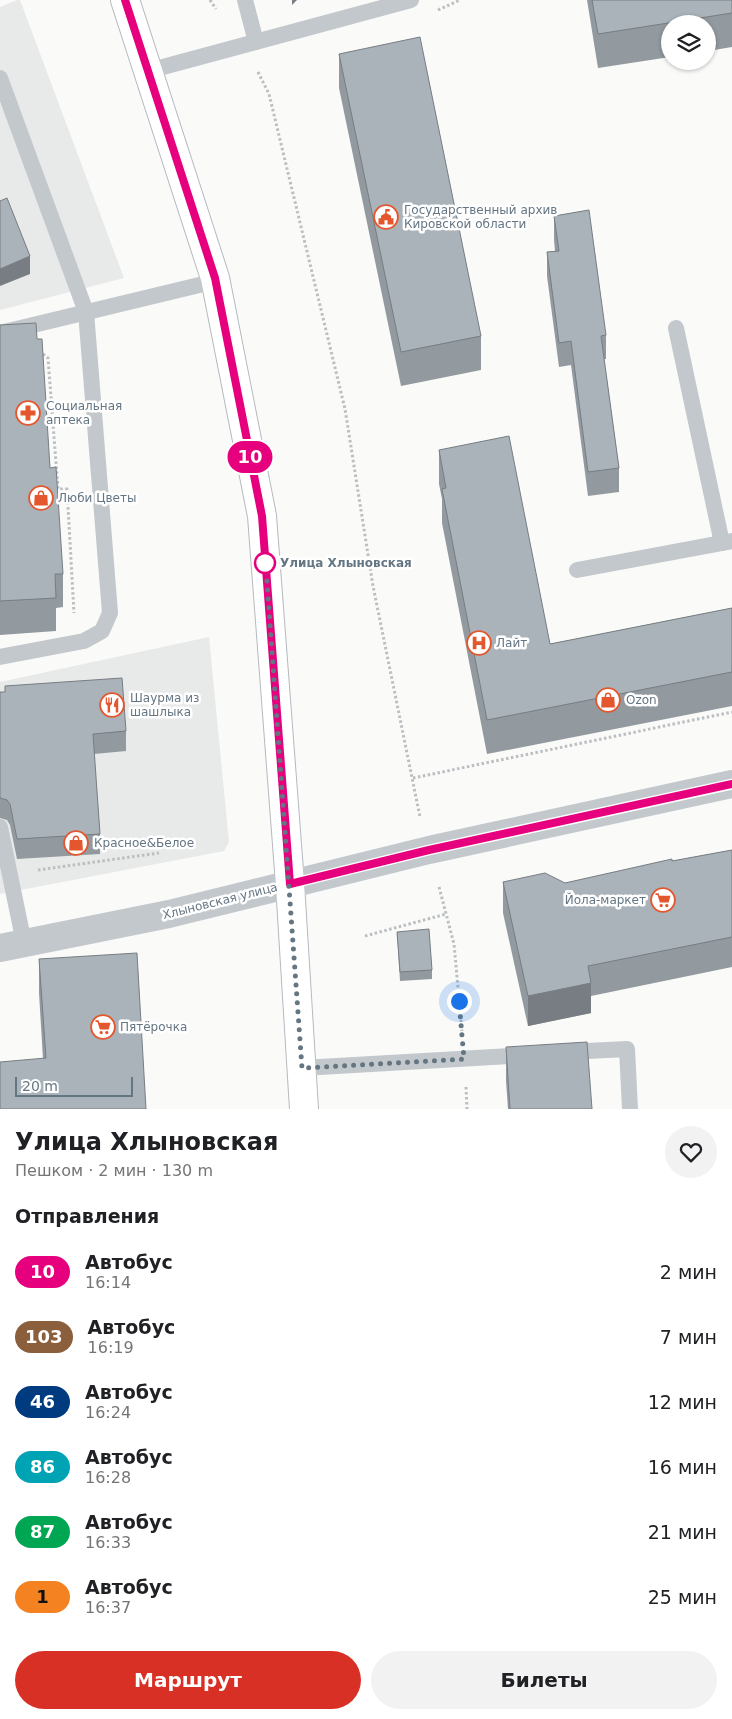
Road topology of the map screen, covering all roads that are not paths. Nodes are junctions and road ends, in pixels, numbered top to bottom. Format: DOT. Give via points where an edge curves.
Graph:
graph roads {
  1 [pos="125,0"];
  2 [pos="245,0"];
  3 [pos="410,0"];
  4 [pos="250,44"];
  5 [pos="148,71"];
  6 [pos="0,78"];
  7 [pos="216,281"];
  8 [pos="86,312"];
  9 [pos="676,328"];
  10 [pos="0,333"];
  11 [pos="727,542"];
  12 [pos="577,570"];
  13 [pos="0,657"];
  14 [pos="732,784"];
  15 [pos="0,827"];
  16 [pos="290,884"];
  17 [pos="12,946"];
  18 [pos="302,1068"];
  19 [pos="304,1109"];
  20 [pos="630,1109"];
  1 -- 5 [label="main road"];
  2 -- 4 [label="lane"];
  3 -- 4 [label="lane"];
  4 -- 5 [label="lane"];
  5 -- 7 [label="main road"];
  6 -- 8 [label="lane"];
  7 -- 8 [label="lane"];
  7 -- 16 [label="main road" via="262,516"];
  8 -- 10 [label="lane"];
  8 -- 13 [label="lane" via="110,613 102,631 84,641"];
  9 -- 11 [label="lane"];
  11 -- 12 [label="lane"];
  14 -- 16 [label="street, Хлыновская улица"];
  15 -- 17 [label="lane" via="9,874"];
  16 -- 17 [label="street, Хлыновская улица" via="169,914"];
  16 -- 18 [label="main road"];
  18 -- 19 [label="main road"];
  18 -- 20 [label="lane" via="627,1049"];
}
